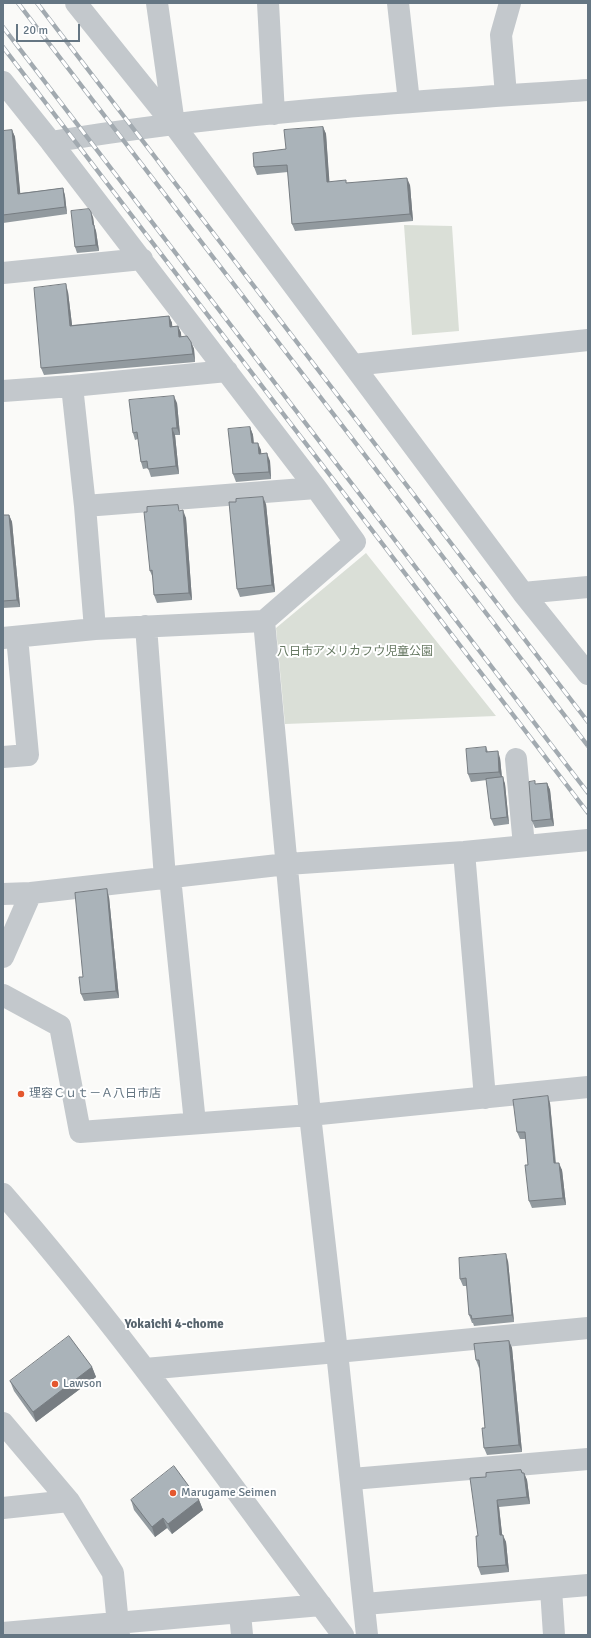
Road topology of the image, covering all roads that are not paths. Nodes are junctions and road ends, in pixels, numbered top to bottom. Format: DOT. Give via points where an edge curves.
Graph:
graph roads {
  1 [pos="76,3"];
  2 [pos="157,3"];
  3 [pos="268,3"];
  4 [pos="398,3"];
  5 [pos="510,3"];
  6 [pos="3,82"];
  7 [pos="588,90"];
  8 [pos="506,95"];
  9 [pos="409,102"];
  10 [pos="274,114"];
  11 [pos="174,125"];
  12 [pos="51,142"];
  13 [pos="142,259"];
  14 [pos="3,273"];
  15 [pos="588,340"];
  16 [pos="353,364"];
  17 [pos="227,371"];
  18 [pos="72,386"];
  19 [pos="3,391"];
  20 [pos="316,488"];
  21 [pos="85,506"];
  22 [pos="588,587"];
  23 [pos="523,593"];
  24 [pos="264,621"];
  25 [pos="146,626"];
  26 [pos="95,629"];
  27 [pos="10,637"];
  28 [pos="588,674"];
  29 [pos="3,757"];
  30 [pos="516,759"];
  31 [pos="588,840"];
  32 [pos="524,846"];
  33 [pos="464,852"];
  34 [pos="287,864"];
  35 [pos="168,877"];
  36 [pos="31,893"];
  37 [pos="3,894"];
  38 [pos="3,957"];
  39 [pos="3,995"];
  40 [pos="588,1088"];
  41 [pos="485,1098"];
  42 [pos="310,1115"];
  43 [pos="195,1124"];
  44 [pos="3,1194"];
  45 [pos="588,1328"];
  46 [pos="337,1352"];
  47 [pos="145,1369"];
  48 [pos="3,1423"];
  49 [pos="588,1459"];
  50 [pos="352,1479"];
  51 [pos="69,1501"];
  52 [pos="3,1508"];
  53 [pos="588,1585"];
  54 [pos="551,1588"];
  55 [pos="365,1604"];
  56 [pos="321,1605"];
  57 [pos="240,1613"];
  58 [pos="118,1629"];
  59 [pos="3,1633"];
  60 [pos="242,1635"];
  61 [pos="344,1635"];
  62 [pos="367,1635"];
  63 [pos="554,1635"];
  1 -- 11 [label="street"];
  2 -- 11 [label="street"];
  3 -- 10 [label="street"];
  4 -- 9 [label="street"];
  5 -- 8 [label="street" via="501,35"];
  6 -- 12 [label="street"];
  7 -- 8 [label="street"];
  8 -- 9 [label="street"];
  9 -- 10 [label="street"];
  10 -- 11 [label="street"];
  11 -- 12 [label="street"];
  11 -- 16 [label="street"];
  12 -- 13 [label="street"];
  13 -- 14 [label="street"];
  13 -- 17 [label="street"];
  15 -- 16 [label="street"];
  16 -- 23 [label="street"];
  17 -- 18 [label="street"];
  17 -- 20 [label="street"];
  18 -- 19 [label="street"];
  18 -- 21 [label="street"];
  20 -- 21 [label="street"];
  20 -- 24 [label="street" via="355,542"];
  21 -- 26 [label="street"];
  22 -- 23 [label="street"];
  23 -- 28 [label="street"];
  24 -- 25 [label="street"];
  24 -- 34 [label="street"];
  25 -- 26 [label="street"];
  25 -- 35 [label="street"];
  26 -- 27 [label="street"];
  27 -- 29 [label="street" via="28,755"];
  30 -- 32 [label="street"];
  31 -- 32 [label="street"];
  32 -- 33 [label="street"];
  33 -- 34 [label="street"];
  33 -- 41 [label="street"];
  34 -- 35 [label="street"];
  34 -- 42 [label="street"];
  35 -- 36 [label="street"];
  35 -- 43 [label="street"];
  36 -- 37 [label="street"];
  36 -- 38 [label="street"];
  39 -- 43 [label="street" via="60,1026 80,1132"];
  40 -- 41 [label="street"];
  41 -- 42 [label="street"];
  42 -- 43 [label="street"];
  42 -- 46 [label="street"];
  44 -- 47 [label="street"];
  45 -- 46 [label="street"];
  46 -- 47 [label="street"];
  46 -- 50 [label="street"];
  47 -- 56 [label="street"];
  48 -- 51 [label="street"];
  49 -- 50 [label="street"];
  50 -- 55 [label="street"];
  51 -- 52 [label="street"];
  51 -- 58 [label="street" via="113,1573"];
  53 -- 54 [label="street"];
  54 -- 55 [label="street"];
  54 -- 63 [label="street"];
  55 -- 62 [label="street"];
  56 -- 57 [label="street"];
  56 -- 61 [label="street"];
  57 -- 58 [label="street"];
  57 -- 60 [label="street"];
  58 -- 59 [label="street"];
}
